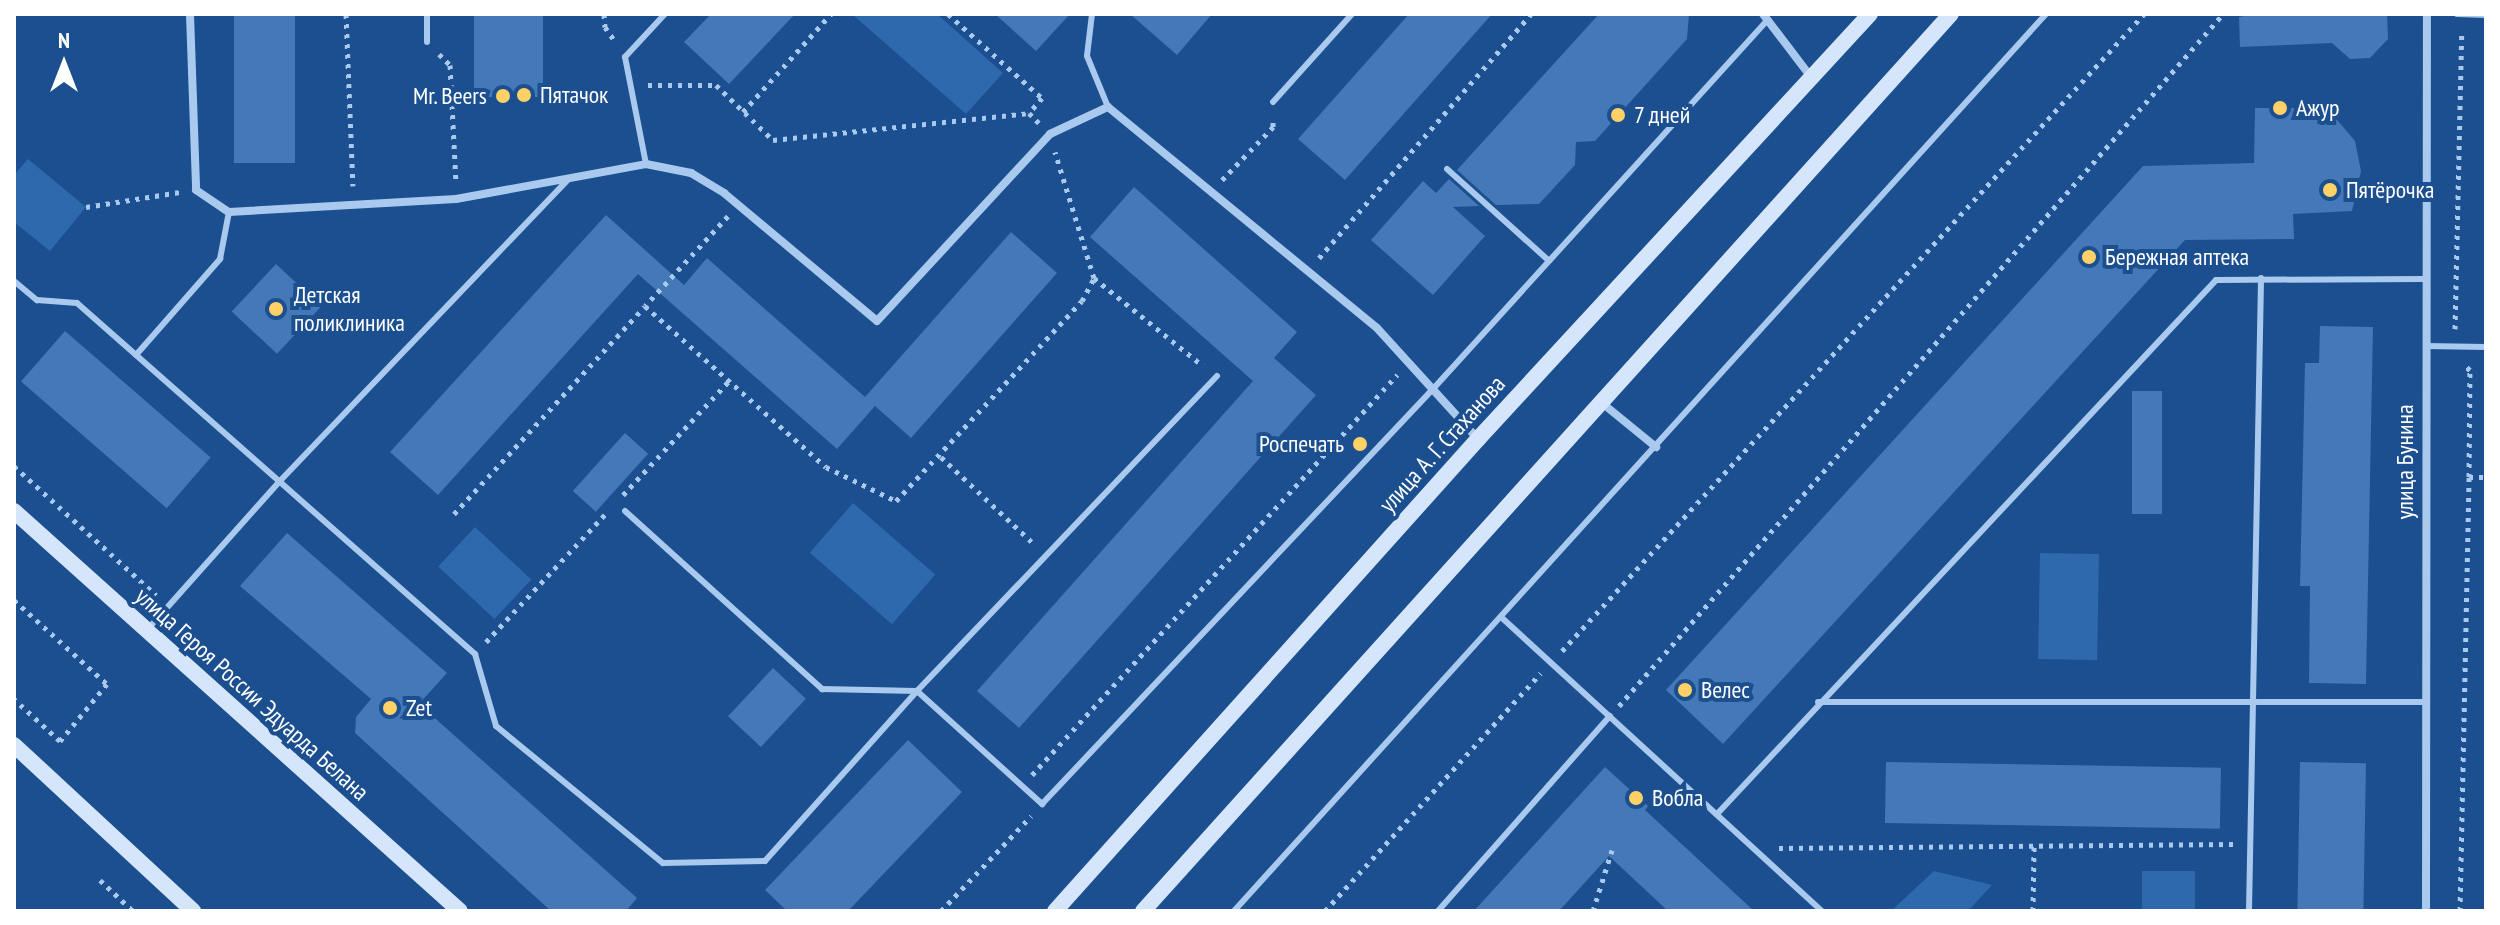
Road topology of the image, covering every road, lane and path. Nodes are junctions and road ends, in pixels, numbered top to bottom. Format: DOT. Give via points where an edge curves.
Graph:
graph roads {
  1 [pos="190,14"];
  2 [pos="346,14"];
  3 [pos="427,14"];
  4 [pos="604,14"];
  5 [pos="665,14"];
  6 [pos="831,14"];
  7 [pos="948,14"];
  8 [pos="1092,14"];
  9 [pos="1352,14"];
  10 [pos="1531,14"];
  11 [pos="1870,14"];
  12 [pos="1951,14"];
  13 [pos="2046,14"];
  14 [pos="2144,14"];
  15 [pos="2223,14"];
  16 [pos="2427,14"];
  17 [pos="2460,14"];
  18 [pos="2486,15"];
  19 [pos="1765,17"];
  20 [pos="427,42"];
  21 [pos="625,57"];
  22 [pos="1812,78"];
  23 [pos="631,85"];
  24 [pos="1273,102"];
  25 [pos="1108,107"];
  26 [pos="743,112"];
  27 [pos="1029,113"];
  28 [pos="1050,134"];
  29 [pos="646,164"];
  30 [pos="1447,169"];
  31 [pos="572,176"];
  32 [pos="1213,189"];
  33 [pos="196,190"];
  34 [pos="456,199"];
  35 [pos="354,203"];
  36 [pos="739,204"];
  37 [pos="86,207"];
  38 [pos="229,212"];
  39 [pos="1548,260"];
  40 [pos="1308,271"];
  41 [pos="1094,278"];
  42 [pos="2261,278"];
  43 [pos="2424,279"];
  44 [pos="14,281"];
  45 [pos="645,306"];
  46 [pos="2425,346"];
  47 [pos="2455,346"];
  48 [pos="2486,347"];
  49 [pos="136,355"];
  50 [pos="1408,362"];
  51 [pos="1217,376"];
  52 [pos="729,381"];
  53 [pos="1433,389"];
  54 [pos="1602,403"];
  55 [pos="1478,439"];
  56 [pos="1656,447"];
  57 [pos="941,457"];
  58 [pos="14,466"];
  59 [pos="2469,477"];
  60 [pos="2486,477"];
  61 [pos="279,482"];
  62 [pos="14,511"];
  63 [pos="625,511"];
  64 [pos="454,514"];
  65 [pos="1047,555"];
  66 [pos="14,600"];
  67 [pos="168,606"];
  68 [pos="1501,617"];
  69 [pos="145,632"];
  70 [pos="475,654"];
  71 [pos="1552,662"];
  72 [pos="917,691"];
  73 [pos="14,699"];
  74 [pos="2251,700"];
  75 [pos="1818,702"];
  76 [pos="2425,702"];
  77 [pos="1610,716"];
  78 [pos="14,745"];
  79 [pos="1022,786"];
  80 [pos="1042,804"];
  81 [pos="1718,813"];
  82 [pos="2249,845"];
  83 [pos="2034,846"];
  84 [pos="1754,849"];
  85 [pos="1612,850"];
  86 [pos="100,880"];
  87 [pos="133,911"];
  88 [pos="193,911"];
  89 [pos="460,911"];
  90 [pos="941,911"];
  91 [pos="1055,911"];
  92 [pos="1143,911"];
  93 [pos="1234,911"];
  94 [pos="1325,911"];
  95 [pos="1438,911"];
  96 [pos="1593,911"];
  97 [pos="1822,911"];
  98 [pos="2033,911"];
  99 [pos="2249,911"];
  100 [pos="2426,911"];
  101 [pos="2460,911"];
  1 -- 33 [label="street"];
  2 -- 35 [label="path"];
  3 -- 20 [label="lane"];
  4 -- 21 [label="path" via="605,27"];
  5 -- 21 [label="lane"];
  6 -- 26 [label="path"];
  7 -- 27 [label="path" via="1042,98"];
  8 -- 25 [label="lane" via="1087,56"];
  9 -- 24 [label="lane"];
  10 -- 40 [label="path"];
  11 -- 22 [label="main road, улица А. Г. Стаханова"];
  12 -- 54 [label="main road"];
  13 -- 56 [label="lane"];
  14 -- 71 [label="path"];
  15 -- 77 [label="path"];
  16 -- 43 [label="street, улица Бунина"];
  17 -- 18 [label="lane"];
  17 -- 47 [label="path"];
  19 -- 22 [label="street"];
  19 -- 39 [label="lane"];
  20 -- 34 [label="path" via="450,65"];
  21 -- 23 [label="lane"];
  22 -- 55 [label="main road, улица А. Г. Стаханова"];
  23 -- 26 [label="path" via="716,85"];
  23 -- 29 [label="lane"];
  24 -- 32 [label="path" via="1273,127"];
  25 -- 28 [label="street"];
  25 -- 32 [label="street"];
  26 -- 27 [label="path" via="773,140"];
  27 -- 28 [label="path"];
  28 -- 36 [label="street" via="877,321"];
  28 -- 41 [label="path"];
  29 -- 31 [label="street"];
  29 -- 36 [label="street" via="691,173"];
  30 -- 39 [label="lane"];
  31 -- 34 [label="street"];
  31 -- 61 [label="lane"];
  32 -- 40 [label="street"];
  33 -- 37 [label="path"];
  33 -- 38 [label="street"];
  34 -- 35 [label="street"];
  35 -- 38 [label="street"];
  36 -- 45 [label="path"];
  38 -- 49 [label="lane" via="220,259"];
  39 -- 53 [label="lane"];
  40 -- 50 [label="street" via="1377,328"];
  41 -- 51 [label="path"];
  41 -- 57 [label="path" via="1082,301"];
  42 -- 43 [label="lane"];
  42 -- 74 [label="lane"];
  42 -- 75 [label="lane" via="2216,280"];
  43 -- 46 [label="street, улица Бунина"];
  44 -- 49 [label="lane" via="37,300 77,303"];
  45 -- 52 [label="path"];
  45 -- 64 [label="path"];
  46 -- 47 [label="lane"];
  46 -- 76 [label="street, улица Бунина"];
  47 -- 48 [label="lane"];
  47 -- 59 [label="path" via="2455,354 2470,370"];
  49 -- 61 [label="lane"];
  50 -- 53 [label="street"];
  50 -- 79 [label="path"];
  51 -- 65 [label="lane"];
  52 -- 57 [label="path" via="826,467 896,501"];
  52 -- 70 [label="path"];
  53 -- 55 [label="street"];
  53 -- 80 [label="lane"];
  54 -- 56 [label="street"];
  54 -- 92 [label="main road"];
  55 -- 91 [label="main road, улица А. Г. Стаханова"];
  56 -- 68 [label="lane"];
  57 -- 65 [label="path"];
  58 -- 67 [label="path"];
  59 -- 60 [label="path"];
  59 -- 101 [label="path"];
  61 -- 67 [label="lane"];
  61 -- 70 [label="lane"];
  62 -- 69 [label="main road, улица Героя России Эдуарда Белана"];
  63 -- 72 [label="lane" via="822,689"];
  65 -- 72 [label="lane"];
  66 -- 73 [label="path" via="107,684 60,741"];
  67 -- 69 [label="lane"];
  68 -- 71 [label="lane"];
  68 -- 93 [label="lane"];
  69 -- 89 [label="main road, улица Героя России Эдуарда Белана"];
  70 -- 72 [label="lane" via="496,726 663,863 765,861"];
  71 -- 77 [label="lane"];
  71 -- 94 [label="path"];
  72 -- 79 [label="lane"];
  74 -- 75 [label="lane"];
  74 -- 76 [label="lane"];
  74 -- 82 [label="lane"];
  75 -- 81 [label="lane"];
  76 -- 100 [label="street, улица Бунина"];
  77 -- 81 [label="lane"];
  77 -- 95 [label="lane"];
  78 -- 88 [label="main road"];
  79 -- 80 [label="lane"];
  80 -- 90 [label="path"];
  81 -- 84 [label="lane"];
  82 -- 83 [label="path"];
  82 -- 99 [label="lane"];
  83 -- 84 [label="path"];
  83 -- 98 [label="path"];
  84 -- 97 [label="lane"];
  85 -- 96 [label="path"];
  86 -- 87 [label="path"];
}
